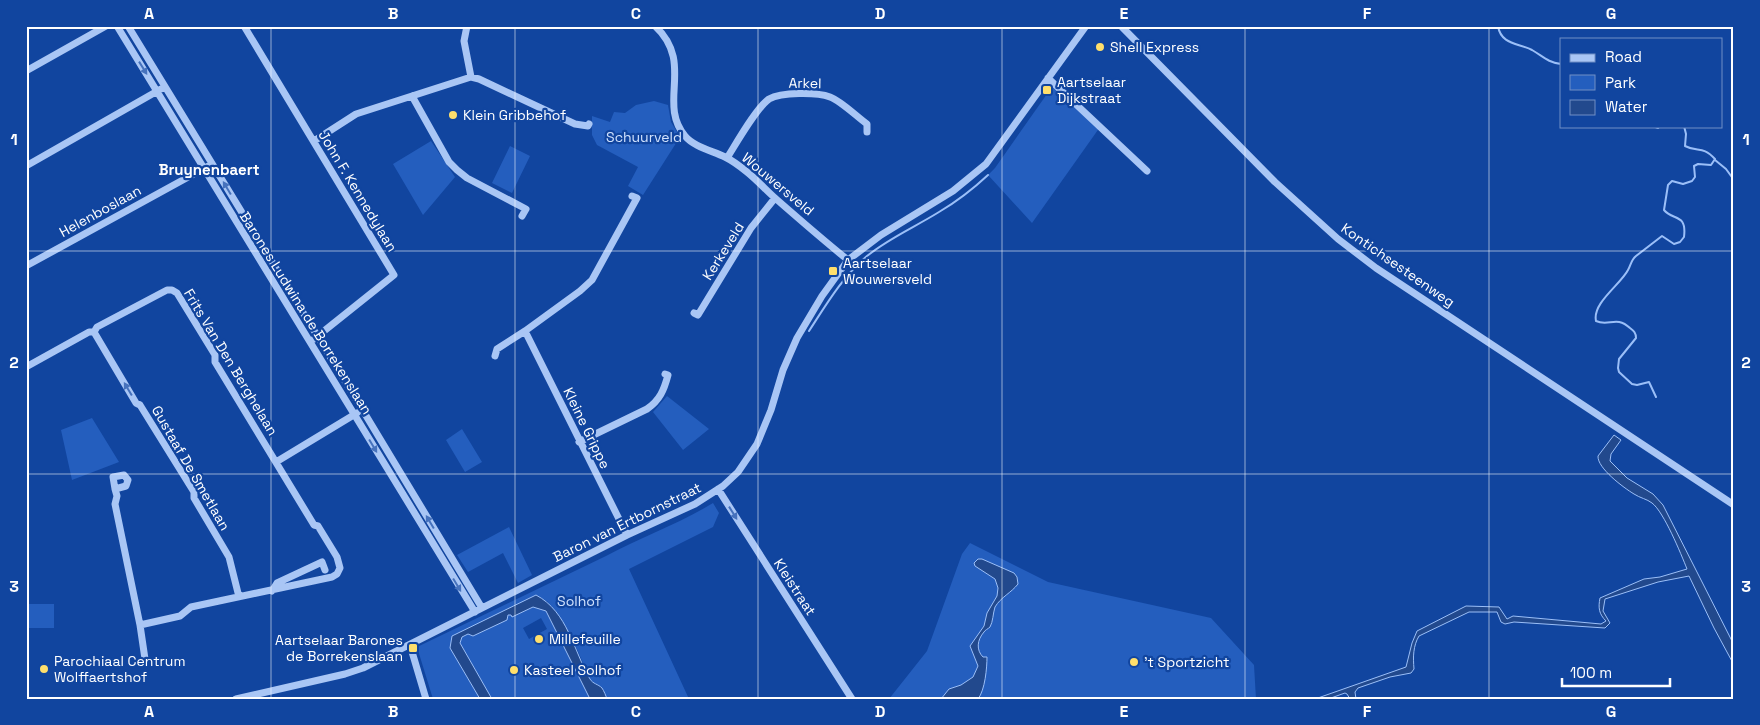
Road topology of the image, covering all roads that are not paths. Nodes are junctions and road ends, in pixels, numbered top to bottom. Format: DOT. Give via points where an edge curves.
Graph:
graph roads {
  1 [pos="106,26"];
  2 [pos="117,26"];
  3 [pos="128,26"];
  4 [pos="244,26"];
  5 [pos="467,26"];
  6 [pos="655,26"];
  7 [pos="1086,26"];
  8 [pos="1122,26"];
  9 [pos="26,71"];
  10 [pos="472,77"];
  11 [pos="1048,78"];
  12 [pos="165,87"];
  13 [pos="157,91"];
  14 [pos="412,96"];
  15 [pos="589,124"];
  16 [pos="867,132"];
  17 [pos="314,141"];
  18 [pos="727,158"];
  19 [pos="212,164"];
  20 [pos="26,166"];
  21 [pos="203,168"];
  22 [pos="1147,171"];
  23 [pos="632,196"];
  24 [pos="775,198"];
  25 [pos="522,216"];
  26 [pos="848,260"];
  27 [pos="26,266"];
  28 [pos="694,313"];
  29 [pos="525,331"];
  30 [pos="94,332"];
  31 [pos="317,337"];
  32 [pos="309,344"];
  33 [pos="495,356"];
  34 [pos="26,366"];
  35 [pos="665,374"];
  36 [pos="362,410"];
  37 [pos="354,414"];
  38 [pos="579,442"];
  39 [pos="276,462"];
  40 [pos="115,489"];
  41 [pos="718,489"];
  42 [pos="1734,505"];
  43 [pos="626,535"];
  44 [pos="325,570"];
  45 [pos="272,591"];
  46 [pos="241,596"];
  47 [pos="478,610"];
  48 [pos="140,625"];
  49 [pos="410,645"];
  50 [pos="145,659"];
  51 [pos="236,699"];
  52 [pos="426,699"];
  53 [pos="852,699"];
  1 -- 9 [label="street"];
  2 -- 13 [label="street, Barones Ludwina de Borrekenslaan, one-way"];
  3 -- 12 [label="street, Barones Ludwina de Borrekenslaan"];
  4 -- 17 [label="street, John F. Kennedylaan"];
  5 -- 10 [label="street" via="464,41"];
  6 -- 18 [label="street, Wouwersveld" via="667,40 676,65 674,116 685,136"];
  7 -- 11 [label="street, Baron van Ertbornstraat"];
  8 -- 42 [label="street, Kontichsesteenweg" via="1275,182 1338,239 1376,268"];
  10 -- 14 [label="street"];
  10 -- 15 [label="street" via="575,124"];
  11 -- 22 [label="street"];
  11 -- 26 [label="street, Baron van Ertbornstraat" via="986,164 953,192 881,235"];
  12 -- 13 [label="street"];
  12 -- 19 [label="street, Barones Ludwina de Borrekenslaan"];
  13 -- 20 [label="street"];
  13 -- 21 [label="street, Barones Ludwina de Borrekenslaan"];
  14 -- 17 [label="street" via="356,114"];
  14 -- 25 [label="street" via="449,162 467,178 526,209"];
  16 -- 18 [label="street, Arkel" via="867,124 831,97 820,94 783,95 761,106"];
  17 -- 31 [label="street, John F. Kennedylaan" via="394,275"];
  18 -- 24 [label="street, Wouwersveld"];
  19 -- 21 [label="street, Helenboslaan"];
  31 -- 19 [label="street, Barones Ludwina de Borrekenslaan, one-way"];
  21 -- 27 [label="street, Helenboslaan"];
  21 -- 32 [label="street, Barones Ludwina de Borrekenslaan"];
  23 -- 29 [label="street" via="637,198 592,280"];
  24 -- 26 [label="street, Wouwersveld"];
  24 -- 28 [label="street, Kerkeveld" via="750,228 698,315"];
  26 -- 41 [label="street, Baron van Ertbornstraat" via="797,338 757,444 738,472"];
  29 -- 33 [label="street" via="497,349"];
  29 -- 38 [label="street, Kleine Grippe"];
  30 -- 34 [label="street, Frits Van Den Berghelaan"];
  30 -- 39 [label="street, Frits Van Den Berghelaan" via="97,327 167,290 177,293"];
  46 -- 30 [label="street, Gustaaf De Smetlaan, one-way" via="229,557 194,498 194,492"];
  31 -- 32 [label="street, John F. Kennedylaan"];
  31 -- 36 [label="street, Barones Ludwina de Borrekenslaan"];
  32 -- 37 [label="street, Barones Ludwina de Borrekenslaan"];
  35 -- 38 [label="street" via="668,376 664,391 656,403"];
  36 -- 37 [label="street"];
  47 -- 36 [label="street, Barones Ludwina de Borrekenslaan, one-way"];
  37 -- 39 [label="street"];
  37 -- 47 [label="street, Barones Ludwina de Borrekenslaan, one-way"];
  38 -- 43 [label="street, Kleine Grippe"];
  39 -- 45 [label="street, Frits Van Den Berghelaan" via="314,525 318,526 340,568 332,577"];
  40 -- 48 [label="street" via="115,504"];
  41 -- 43 [label="street, Baron van Ertbornstraat" via="695,504"];
  41 -- 53 [label="street, Kleistraat, one-way"];
  43 -- 47 [label="street, Baron van Ertbornstraat"];
  44 -- 45 [label="street, Frits Van Den Berghelaan" via="322,562 277,583"];
  45 -- 46 [label="street, Frits Van Den Berghelaan"];
  46 -- 48 [label="street, Frits Van Den Berghelaan" via="191,607 178,617"];
  47 -- 49 [label="street, Baron van Ertbornstraat"];
  48 -- 50 [label="street"];
  49 -- 51 [label="street, Baron van Ertbornstraat" via="345,674"];
  49 -- 52 [label="street"];
}
